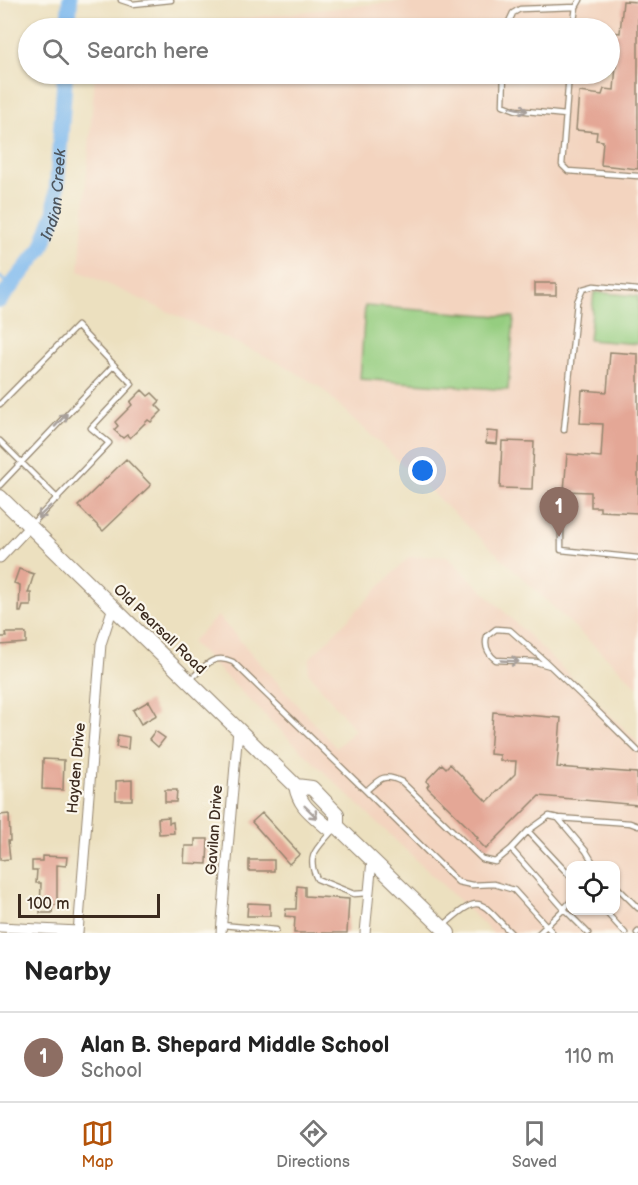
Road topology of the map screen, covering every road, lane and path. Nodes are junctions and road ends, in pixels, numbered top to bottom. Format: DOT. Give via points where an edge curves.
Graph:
graph roads {
  1 [pos="122,0"];
  2 [pos="171,0"];
  3 [pos="580,0"];
  4 [pos="576,7"];
  5 [pos="511,18"];
  6 [pos="574,18"];
  7 [pos="504,84"];
  8 [pos="568,84"];
  9 [pos="566,115"];
  10 [pos="638,176"];
  11 [pos="638,290"];
  12 [pos="114,365"];
  13 [pos="0,404"];
  14 [pos="564,429"];
  15 [pos="0,441"];
  16 [pos="21,463"];
  17 [pos="0,485"];
  18 [pos="0,497"];
  19 [pos="58,499"];
  20 [pos="561,500"];
  21 [pos="30,526"];
  22 [pos="0,558"];
  23 [pos="638,558"];
  24 [pos="113,607"];
  25 [pos="550,666"];
  26 [pos="190,680"];
  27 [pos="238,729"];
  28 [pos="638,751"];
  29 [pos="366,791"];
  30 [pos="558,818"];
  31 [pos="337,826"];
  32 [pos="638,826"];
  33 [pos="528,831"];
  34 [pos="511,849"];
  35 [pos="372,860"];
  36 [pos="592,861"];
  37 [pos="566,872"];
  38 [pos="620,891"];
  39 [pos="369,893"];
  40 [pos="566,907"];
  41 [pos="638,908"];
  42 [pos="564,909"];
  43 [pos="609,915"];
  44 [pos="546,926"];
  45 [pos="0,927"];
  46 [pos="222,929"];
  47 [pos="276,930"];
  48 [pos="444,930"];
  49 [pos="78,932"];
  50 [pos="365,933"];
  51 [pos="511,933"];
  52 [pos="539,933"];
  53 [pos="553,933"];
  54 [pos="588,933"];
  55 [pos="625,933"];
  1 -- 2 [label="lane" via="133,4"];
  3 -- 4 [label="lane"];
  4 -- 5 [label="lane" via="519,9"];
  4 -- 6 [label="lane"];
  7 -- 9 [label="lane, one-way" via="503,105"];
  8 -- 9 [label="lane"];
  9 -- 10 [label="lane" via="562,165 568,171"];
  11 -- 14 [label="lane" via="594,286 583,289 577,302"];
  12 -- 13 [label="lane" via="77,326"];
  16 -- 12 [label="lane, one-way"];
  12 -- 19 [label="lane" via="132,384 91,428 109,443"];
  15 -- 16 [label="lane"];
  16 -- 17 [label="lane"];
  16 -- 19 [label="lane"];
  18 -- 21 [label="main road, Old Pearsall Road"];
  19 -- 21 [label="lane, one-way"];
  20 -- 23 [label="lane" via="561,550"];
  21 -- 22 [label="street"];
  21 -- 24 [label="main road, Old Pearsall Road"];
  24 -- 26 [label="main road, Old Pearsall Road"];
  24 -- 49 [label="street, Hayden Drive" via="101,644"];
  25 -- 25 [label="lane, one-way" via="510,630 496,629 487,636 488,652 496,660"];
  25 -- 28 [label="lane"];
  26 -- 27 [label="main road, Old Pearsall Road"];
  26 -- 29 [label="lane" via="211,661 223,657 233,662"];
  27 -- 31 [label="main road, Old Pearsall Road" via="296,786 299,800 306,807 327,827"];
  27 -- 46 [label="street, Gavilan Drive"];
  29 -- 34 [label="lane" via="380,778 391,777 402,782 482,859 495,862"];
  29 -- 44 [label="lane" via="458,882 494,884 514,890"];
  30 -- 32 [label="lane"];
  30 -- 33 [label="lane" via="549,816"];
  30 -- 36 [label="lane"];
  31 -- 35 [label="main road, Old Pearsall Road"];
  31 -- 39 [label="lane" via="313,853 311,867 317,879 354,894"];
  33 -- 34 [label="lane"];
  33 -- 37 [label="lane"];
  34 -- 42 [label="lane"];
  35 -- 39 [label="street"];
  35 -- 48 [label="main road, Old Pearsall Road"];
  38 -- 41 [label="lane"];
  39 -- 50 [label="street"];
  40 -- 42 [label="lane"];
  42 -- 44 [label="lane"];
  42 -- 54 [label="lane"];
  43 -- 55 [label="lane"];
  44 -- 52 [label="lane"];
  44 -- 53 [label="lane"];
  45 -- 49 [label="street"];
  46 -- 47 [label="lane"];
  48 -- 51 [label="lane" via="468,905 477,903"];
}
